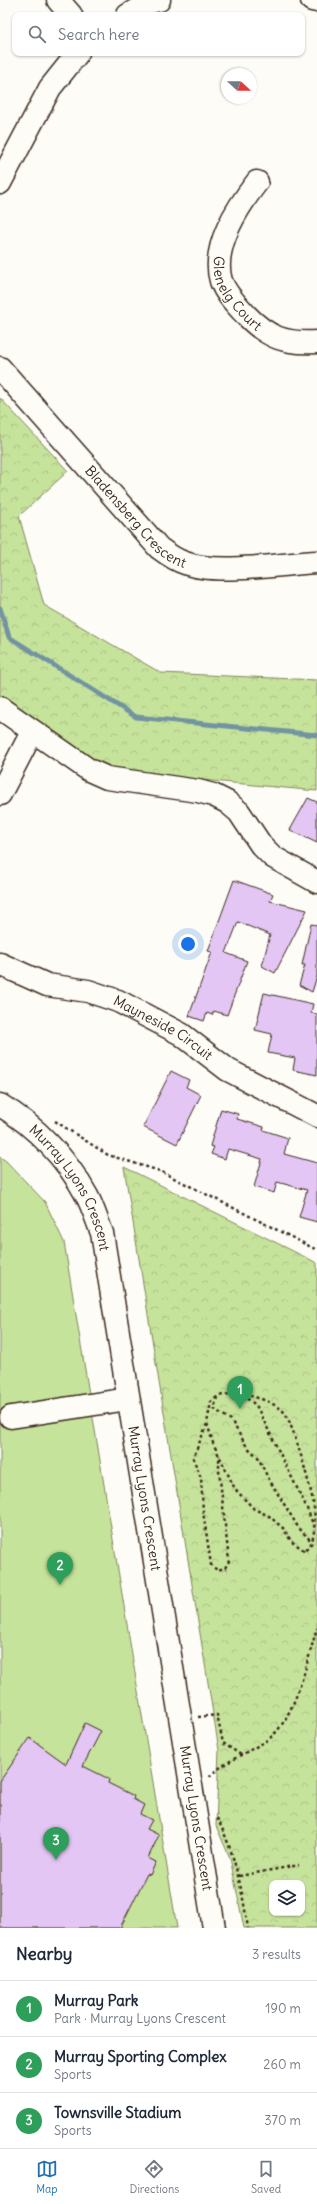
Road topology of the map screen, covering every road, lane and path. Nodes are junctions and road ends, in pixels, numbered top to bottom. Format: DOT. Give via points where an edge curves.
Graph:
graph roads {
  1 [pos="58,0"];
  2 [pos="159,0"];
  3 [pos="312,0"];
  4 [pos="317,0"];
  5 [pos="68,12"];
  6 [pos="133,12"];
  7 [pos="76,56"];
  8 [pos="2,175"];
  9 [pos="257,182"];
  10 [pos="317,342"];
  11 [pos="0,368"];
  12 [pos="317,562"];
  13 [pos="0,708"];
  14 [pos="32,732"];
  15 [pos="0,794"];
  16 [pos="317,882"];
  17 [pos="0,964"];
  18 [pos="0,1106"];
  19 [pos="317,1116"];
  20 [pos="54,1120"];
  21 [pos="317,1250"];
  22 [pos="241,1395"];
  23 [pos="216,1397"];
  24 [pos="128,1399"];
  25 [pos="11,1417"];
  26 [pos="207,1423"];
  27 [pos="219,1454"];
  28 [pos="314,1526"];
  29 [pos="312,1542"];
  30 [pos="317,1628"];
  31 [pos="181,1720"];
  32 [pos="241,1755"];
  33 [pos="208,1781"];
  34 [pos="214,1812"];
  35 [pos="299,1865"];
  36 [pos="239,1876"];
  37 [pos="213,1928"];
  38 [pos="248,1928"];
  1 -- 5 [label="street"];
  2 -- 6 [label="street"];
  3 -- 4 [label="street"];
  7 -- 8 [label="street" via="50,88"];
  9 -- 10 [label="street, Glenelg Court" via="240,204 222,244 219,259 221,282 229,297 263,330 289,342"];
  11 -- 12 [label="street, Bladensberg Crescent" via="159,548 170,557 193,565 217,569"];
  13 -- 14 [label="street"];
  14 -- 15 [label="street"];
  14 -- 16 [label="street" via="89,770 107,778 198,791 227,802 239,812 261,845 273,857"];
  17 -- 19 [label="street, Mayneside Circuit" via="47,986 88,991 118,1001 181,1034 228,1070"];
  18 -- 24 [label="street, Murray Lyons Crescent" via="16,1114 43,1138 67,1165 87,1196 102,1233"];
  20 -- 21 [label="path" via="108,1155 160,1171"];
  22 -- 23 [label="path" via="226,1393"];
  22 -- 28 [label="path" via="256,1405"];
  22 -- 28 [label="path" via="263,1400 283,1411 291,1426 314,1507"];
  23 -- 26 [label="path" via="211,1402"];
  23 -- 29 [label="path" via="214,1409 231,1420 248,1447 258,1457 298,1527"];
  24 -- 25 [label="street"];
  24 -- 31 [label="street, Murray Lyons Crescent"];
  26 -- 27 [label="path"];
  26 -- 27 [label="path" via="193,1458 201,1478 211,1565 218,1570 225,1568 230,1561"];
  27 -- 29 [label="path" via="235,1489 254,1509 284,1529 291,1541 305,1551"];
  28 -- 29 [label="path"];
  30 -- 32 [label="path" via="293,1704 285,1720 268,1740"];
  31 -- 32 [label="path" via="217,1715 223,1742"];
  31 -- 37 [label="street, Murray Lyons Crescent"];
  32 -- 33 [label="path" via="211,1775"];
  34 -- 36 [label="path" via="225,1834"];
  35 -- 36 [label="path"];
  36 -- 38 [label="path"];
}
